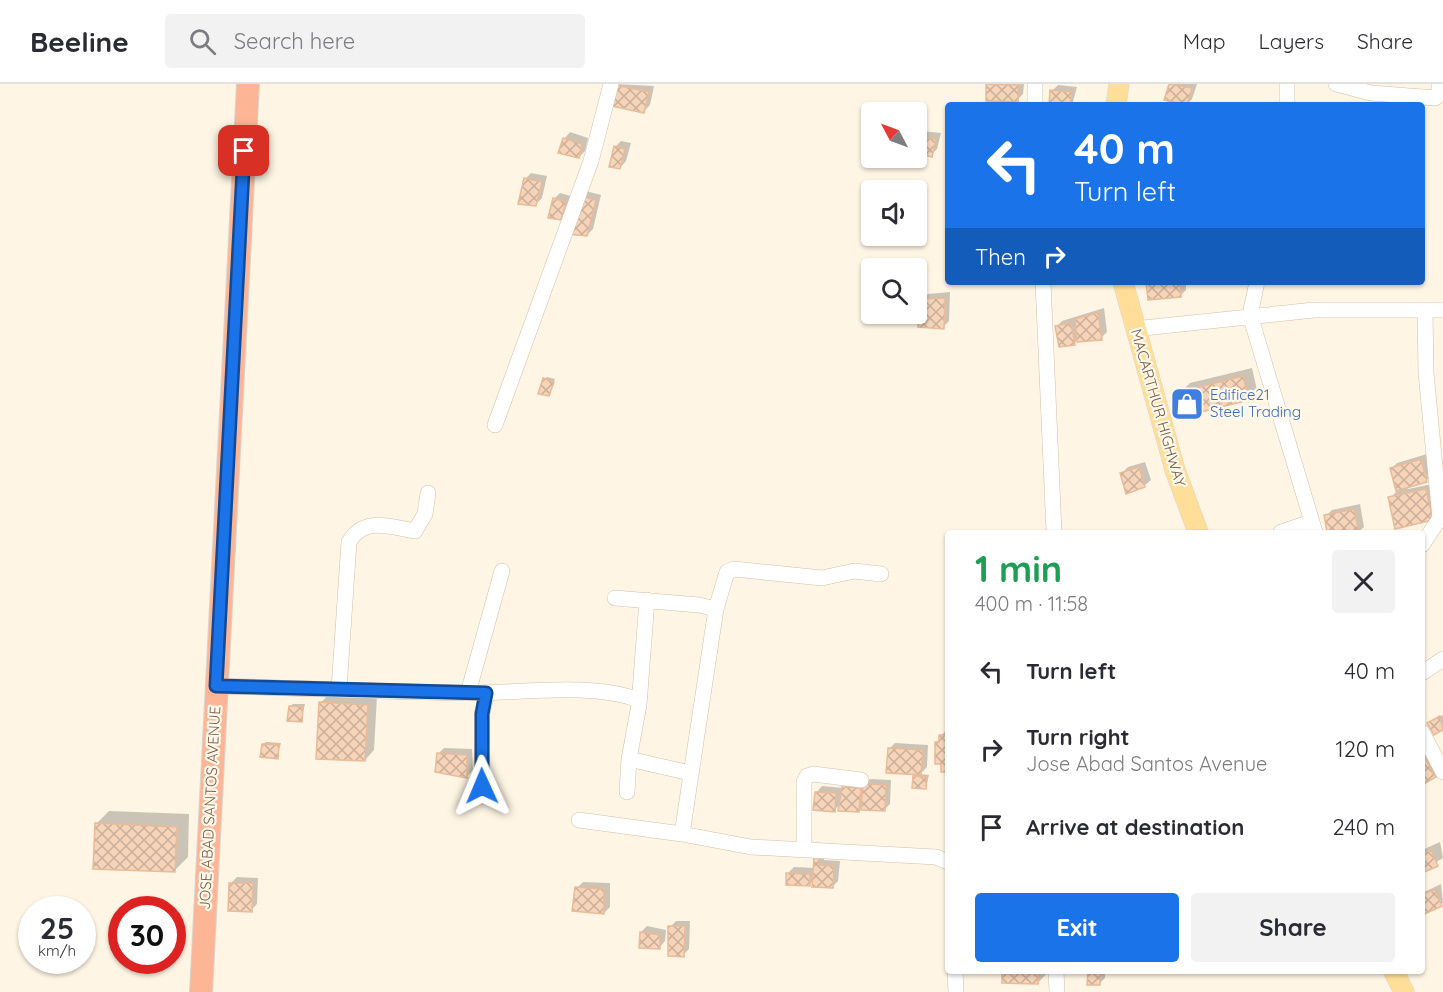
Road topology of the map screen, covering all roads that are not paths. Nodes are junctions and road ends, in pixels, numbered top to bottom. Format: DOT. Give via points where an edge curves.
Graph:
graph roads {
  1 [pos="248,84"];
  2 [pos="611,84"];
  3 [pos="1035,84"];
  4 [pos="1119,84"];
  5 [pos="1287,84"];
  6 [pos="1336,84"];
  7 [pos="1439,84"];
  8 [pos="1035,102"];
  9 [pos="1116,102"];
  10 [pos="1287,102"];
  11 [pos="1043,285"];
  12 [pos="1124,285"];
  13 [pos="1256,285"];
  14 [pos="1425,310"];
  15 [pos="1443,310"];
  16 [pos="1250,315"];
  17 [pos="1134,329"];
  18 [pos="495,425"];
  19 [pos="429,493"];
  20 [pos="1313,527"];
  21 [pos="1054,530"];
  22 [pos="1197,530"];
  23 [pos="1294,530"];
  24 [pos="1425,540"];
  25 [pos="502,571"];
  26 [pos="881,574"];
  27 [pos="615,598"];
  28 [pos="647,600"];
  29 [pos="716,609"];
  30 [pos="1443,659"];
  31 [pos="1425,671"];
  32 [pos="216,686"];
  33 [pos="339,689"];
  34 [pos="468,693"];
  35 [pos="486,693"];
  36 [pos="639,700"];
  37 [pos="1425,737"];
  38 [pos="629,759"];
  39 [pos="1441,763"];
  40 [pos="690,773"];
  41 [pos="861,780"];
  42 [pos="482,786"];
  43 [pos="627,792"];
  44 [pos="579,820"];
  45 [pos="682,834"];
  46 [pos="804,850"];
  47 [pos="945,861"];
  48 [pos="955,974"];
  49 [pos="1056,974"];
  50 [pos="1395,974"];
  51 [pos="201,992"];
  52 [pos="956,992"];
  53 [pos="1057,992"];
  54 [pos="1404,992"];
  1 -- 32 [label="highway, JOSE ABAD SANTOS AVENUE"];
  2 -- 18 [label="street" via="591,161"];
  3 -- 8 [label="street"];
  4 -- 9 [label="main road"];
  5 -- 10 [label="street"];
  6 -- 7 [label="street" via="1371,93 1435,98"];
  11 -- 21 [label="street"];
  12 -- 17 [label="main road, MACARTHUR HIGHWAY"];
  13 -- 16 [label="street"];
  14 -- 15 [label="street"];
  14 -- 16 [label="street" via="1314,310"];
  14 -- 24 [label="street" via="1426,384 1440,518"];
  16 -- 17 [label="street"];
  16 -- 20 [label="street"];
  17 -- 22 [label="main road, MACARTHUR HIGHWAY" via="1175,470"];
  19 -- 33 [label="street" via="426,514 415,531 371,524 360,528 349,542"];
  20 -- 23 [label="street"];
  25 -- 34 [label="street"];
  26 -- 29 [label="street" via="855,571 822,578 734,568 728,572"];
  27 -- 28 [label="street"];
  28 -- 29 [label="street"];
  28 -- 36 [label="street"];
  29 -- 40 [label="street"];
  30 -- 31 [label="street"];
  32 -- 33 [label="street"];
  32 -- 51 [label="highway, JOSE ABAD SANTOS AVENUE"];
  33 -- 34 [label="street"];
  34 -- 35 [label="street"];
  35 -- 36 [label="street" via="567,691"];
  35 -- 42 [label="street" via="482,714"];
  36 -- 38 [label="street"];
  37 -- 39 [label="street"];
  38 -- 40 [label="street"];
  38 -- 43 [label="street"];
  40 -- 45 [label="street"];
  41 -- 46 [label="street" via="807,776"];
  44 -- 45 [label="street"];
  45 -- 46 [label="street" via="751,847"];
  46 -- 47 [label="street" via="936,857"];
  48 -- 52 [label="street"];
  49 -- 53 [label="street"];
  50 -- 54 [label="main road"];
}
